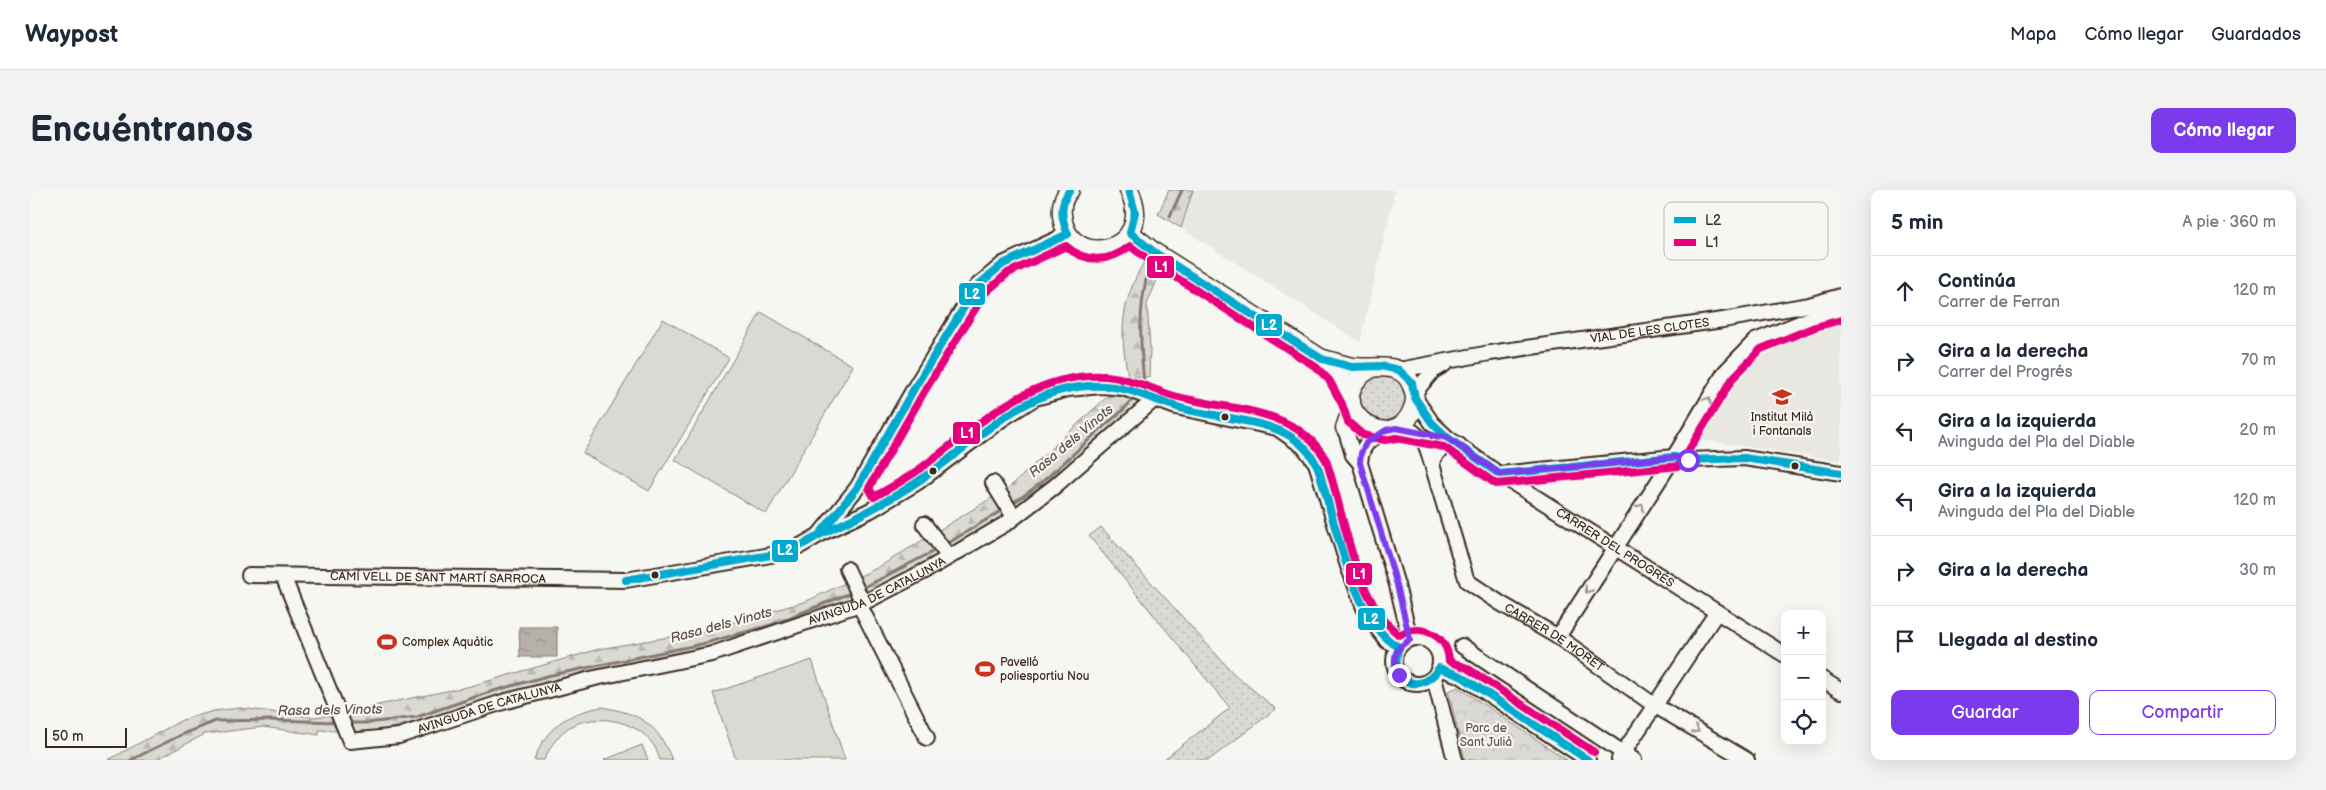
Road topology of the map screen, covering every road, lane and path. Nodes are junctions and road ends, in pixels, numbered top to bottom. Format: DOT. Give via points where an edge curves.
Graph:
graph roads {
  1 [pos="1129,190"];
  2 [pos="1065,191"];
  3 [pos="1130,233"];
  4 [pos="1068,234"];
  5 [pos="1841,296"];
  6 [pos="1841,310"];
  7 [pos="1457,358"];
  8 [pos="1322,359"];
  9 [pos="1372,368"];
  10 [pos="1399,370"];
  11 [pos="1415,395"];
  12 [pos="1155,399"];
  13 [pos="1351,404"];
  14 [pos="1345,428"];
  15 [pos="1398,429"];
  16 [pos="1453,441"];
  17 [pos="1674,457"];
  18 [pos="1360,463"];
  19 [pos="1432,463"];
  20 [pos="1841,473"];
  21 [pos="1500,474"];
  22 [pos="993,483"];
  23 [pos="857,488"];
  24 [pos="846,500"];
  25 [pos="871,510"];
  26 [pos="1014,518"];
  27 [pos="852,520"];
  28 [pos="924,524"];
  29 [pos="819,535"];
  30 [pos="1614,548"];
  31 [pos="949,557"];
  32 [pos="847,569"];
  33 [pos="248,575"];
  34 [pos="283,576"];
  35 [pos="861,604"];
  36 [pos="1717,612"];
  37 [pos="1558,637"];
  38 [pos="1405,643"];
  39 [pos="1462,646"];
  40 [pos="1781,652"];
  41 [pos="1433,676"];
  42 [pos="1826,682"];
  43 [pos="1841,691"];
  44 [pos="1654,705"];
  45 [pos="927,738"];
  46 [pos="1625,758"];
  47 [pos="1446,760"];
  48 [pos="1455,760"];
  49 [pos="1588,760"];
  50 [pos="1747,760"];
  1 -- 3 [label="main road" via="1135,204 1136,220"];
  2 -- 4 [label="main road" via="1061,207 1063,225"];
  3 -- 4 [label="main road" via="1117,245 1093,250 1078,244"];
  3 -- 8 [label="main road" via="1154,252"];
  4 -- 23 [label="street" via="1002,264 977,286"];
  5 -- 7 [label="street, VIAL DE LES CLOTES" via="1723,320"];
  17 -- 6 [label="street, one-way" via="1725,372 1755,341"];
  7 -- 10 [label="street, VIAL DE LES CLOTES"];
  7 -- 11 [label="street, VIAL DE LES CLOTES" via="1432,370"];
  8 -- 9 [label="main road" via="1352,367"];
  8 -- 13 [label="main road" via="1337,374"];
  9 -- 10 [label="main road" via="1381,366"];
  9 -- 13 [label="main road" via="1356,380"];
  10 -- 11 [label="main road" via="1412,383"];
  11 -- 15 [label="main road" via="1410,416"];
  11 -- 16 [label="street, CARRER DEL PROGRÉS" via="1432,423"];
  12 -- 25 [label="street" via="1123,388 1102,386 1068,388 1036,398 1002,419 918,482"];
  12 -- 26 [label="street, AVINGUDA DE CATALUNYA"];
  12 -- 38 [label="street" via="1176,407 1278,428 1303,446 1316,463 1366,613 1387,640"];
  13 -- 14 [label="main road"];
  13 -- 15 [label="main road" via="1361,422 1368,427"];
  14 -- 18 [label="street" via="1353,455"];
  15 -- 16 [label="street, CARRER DEL PROGRÉS"];
  15 -- 18 [label="street" via="1366,443"];
  15 -- 19 [label="street, CARRER DE MORET" via="1424,441"];
  16 -- 19 [label="street" via="1435,453"];
  16 -- 21 [label="street, CARRER DEL PROGRÉS"];
  17 -- 20 [label="street" via="1688,460 1744,458"];
  17 -- 21 [label="street"];
  30 -- 17 [label="street, one-way"];
  18 -- 38 [label="street" via="1397,585"];
  19 -- 37 [label="street, CARRER DE MORET" via="1467,581"];
  21 -- 30 [label="street, CARRER DEL PROGRÉS"];
  22 -- 26 [label="street"];
  23 -- 24 [label="street"];
  23 -- 25 [label="street"];
  23 -- 27 [label="street"];
  24 -- 27 [label="street"];
  24 -- 29 [label="street"];
  25 -- 27 [label="street"];
  26 -- 31 [label="street, AVINGUDA DE CATALUNYA"];
  27 -- 29 [label="street"];
  28 -- 31 [label="street"];
  29 -- 34 [label="street, CAMÍ VELL DE SANT MARTÍ SARROCA" via="802,545 771,555 626,580"];
  30 -- 36 [label="street, CARRER DEL PROGRÉS"];
  30 -- 37 [label="street, one-way"];
  31 -- 35 [label="street, AVINGUDA DE CATALUNYA"];
  32 -- 35 [label="street"];
  33 -- 34 [label="street, CAMÍ VELL DE SANT MARTÍ SARROCA"];
  34 -- 35 [label="street, AVINGUDA DE CATALUNYA" via="350,741 399,736 503,702 596,678 712,654"];
  35 -- 45 [label="street"];
  36 -- 40 [label="street, CARRER DEL PROGRÉS"];
  36 -- 44 [label="street"];
  37 -- 44 [label="street, CARRER DE MORET"];
  38 -- 41 [label="street" via="1425,640 1436,648 1439,654"];
  38 -- 41 [label="street" via="1394,661 1399,675 1411,684"];
  39 -- 46 [label="street"];
  41 -- 47 [label="street"];
  41 -- 48 [label="street"];
  41 -- 49 [label="street" via="1461,676"];
  42 -- 43 [label="street"];
  44 -- 46 [label="street"];
  44 -- 50 [label="street, CARRER DE MORET, one-way"];
}
